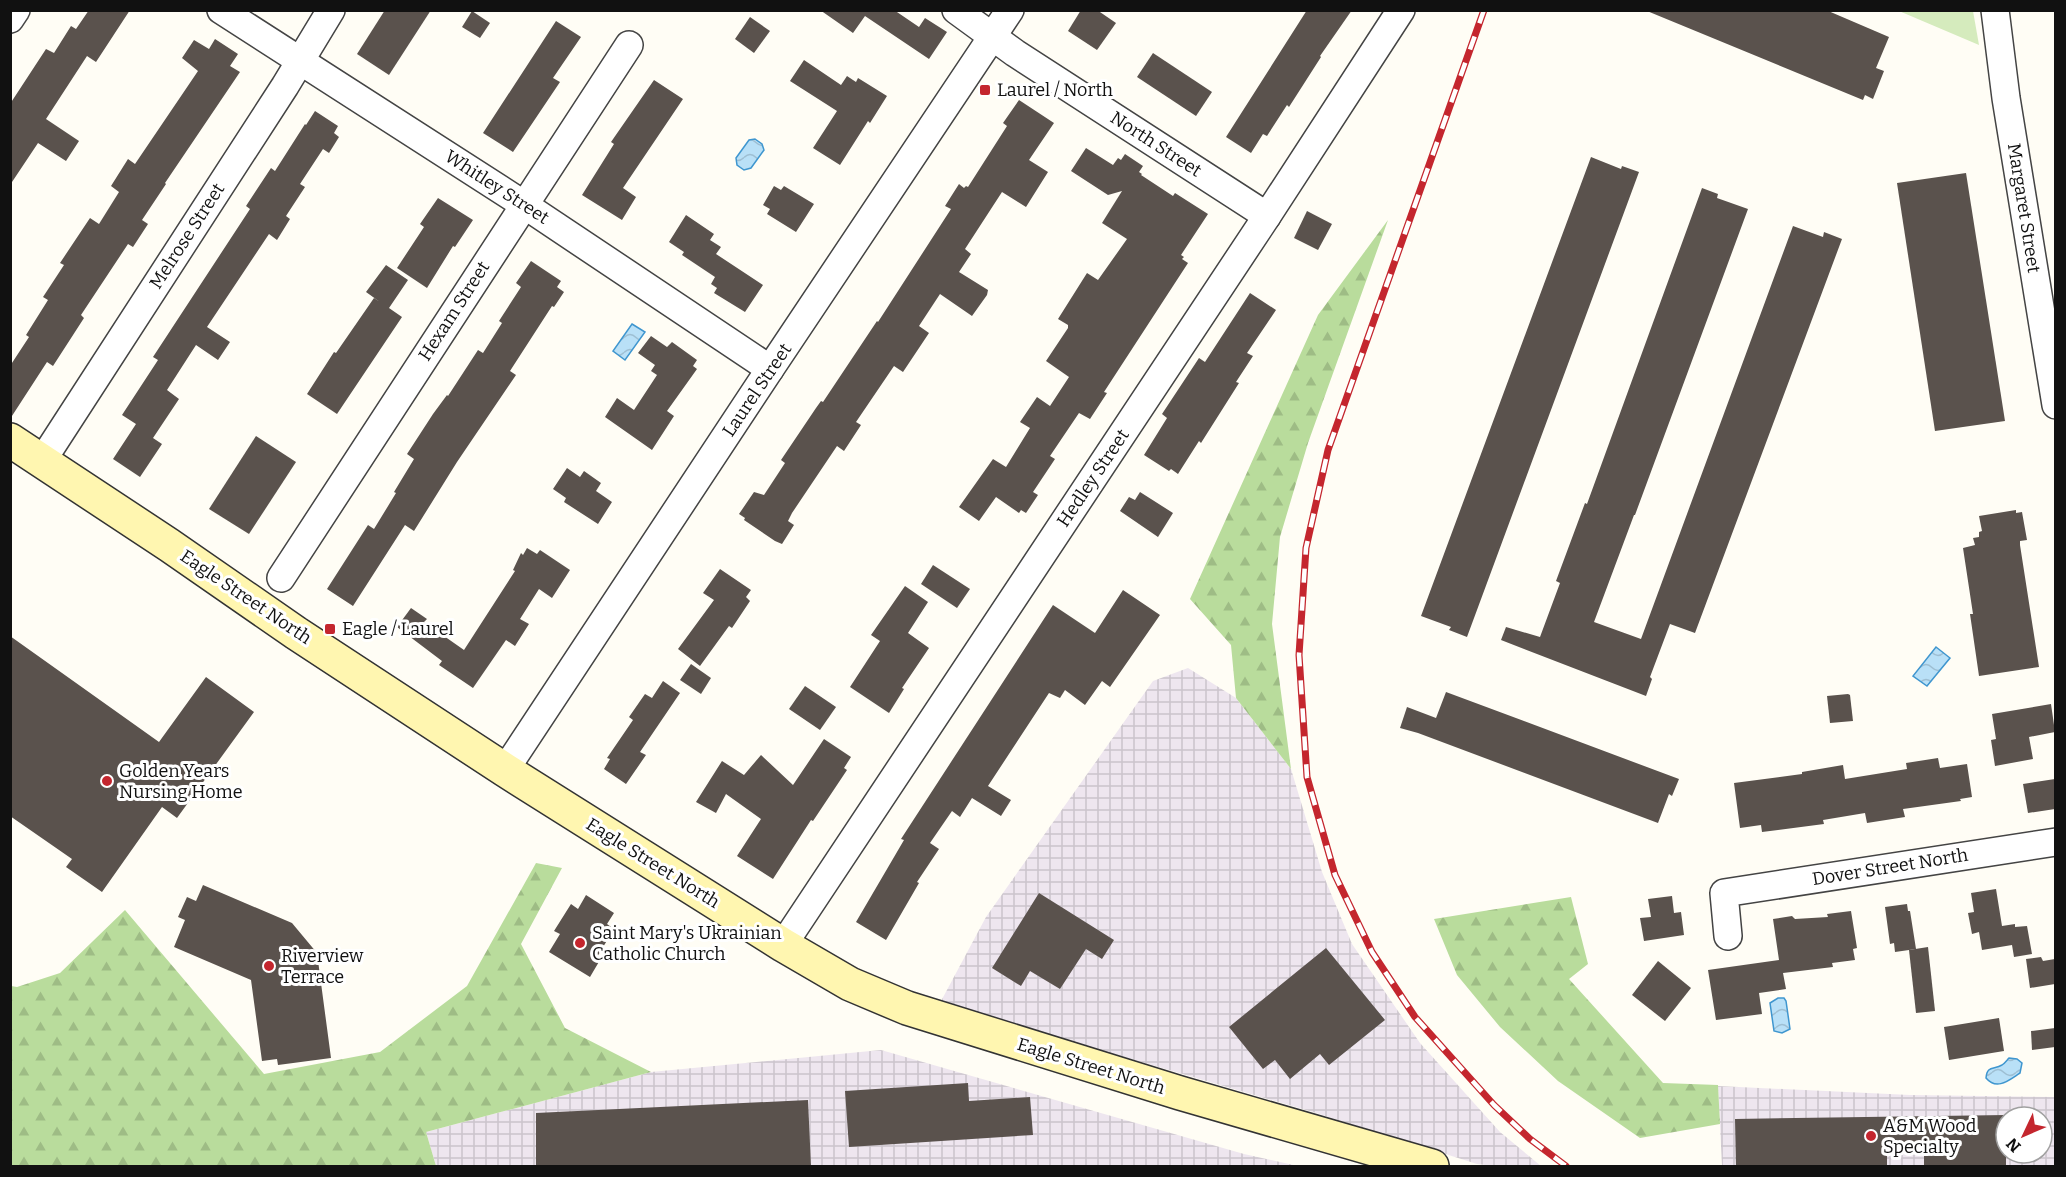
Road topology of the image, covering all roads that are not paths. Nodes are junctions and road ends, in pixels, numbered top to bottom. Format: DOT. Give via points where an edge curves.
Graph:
graph roads {
  1 [pos="16,10"];
  2 [pos="221,10"];
  3 [pos="331,10"];
  4 [pos="956,10"];
  5 [pos="1010,10"];
  6 [pos="1401,10"];
  7 [pos="1995,10"];
  8 [pos="10,19"];
  9 [pos="993,36"];
  10 [pos="629,45"];
  11 [pos="300,61"];
  12 [pos="523,204"];
  13 [pos="1267,216"];
  14 [pos="770,369"];
  15 [pos="2055,405"];
  16 [pos="10,440"];
  17 [pos="42,460"];
  18 [pos="281,578"];
  19 [pos="505,770"];
  20 [pos="2055,842"];
  21 [pos="1728,936"];
  22 [pos="783,945"];
  23 [pos="1432,1167"];
  1 -- 8 [label="street"];
  2 -- 11 [label="street, Whitley Street"];
  3 -- 11 [label="street, Melrose Street"];
  4 -- 9 [label="street, North Street"];
  5 -- 9 [label="street, Laurel Street"];
  6 -- 13 [label="street, Hedley Street"];
  7 -- 15 [label="street, Margaret Street"];
  9 -- 13 [label="street, North Street"];
  9 -- 14 [label="street, Laurel Street"];
  10 -- 12 [label="street, Hexam Street"];
  11 -- 12 [label="street, Whitley Street"];
  11 -- 17 [label="street, Melrose Street"];
  12 -- 14 [label="street, Whitley Street"];
  12 -- 18 [label="street, Hexam Street"];
  13 -- 22 [label="street, Hedley Street"];
  14 -- 19 [label="street, Laurel Street"];
  16 -- 17 [label="main road, Eagle Street North"];
  17 -- 19 [label="main road, Eagle Street North"];
  19 -- 22 [label="main road, Eagle Street North"];
  20 -- 21 [label="street, Dover Street North" via="1724,893"];
  22 -- 23 [label="main road, Eagle Street North" via="850,984 907,1008"];
}
